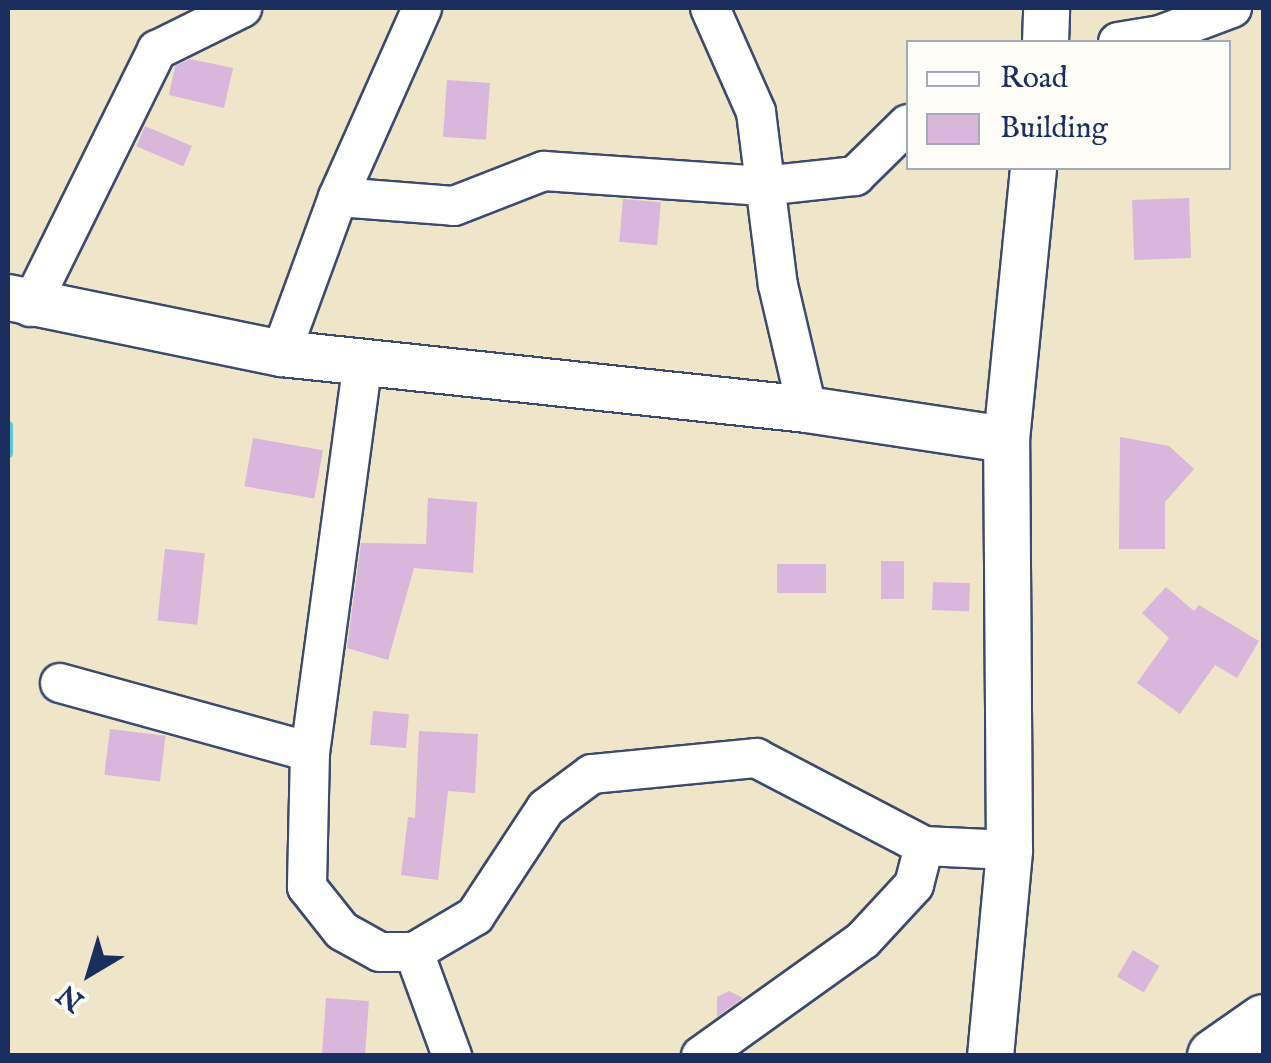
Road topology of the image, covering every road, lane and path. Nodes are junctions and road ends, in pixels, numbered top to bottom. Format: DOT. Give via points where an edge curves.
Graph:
graph roads {
  1 [pos="242,8"];
  2 [pos="422,8"];
  3 [pos="710,8"];
  4 [pos="1046,8"];
  5 [pos="1232,8"];
  6 [pos="1045,40"];
  7 [pos="1130,40"];
  8 [pos="906,126"];
  9 [pos="1034,170"];
  10 [pos="763,186"];
  11 [pos="338,197"];
  12 [pos="19,302"];
  13 [pos="281,353"];
  14 [pos="363,361"];
  15 [pos="807,409"];
  16 [pos="1006,438"];
  17 [pos="60,683"];
  18 [pos="310,752"];
  19 [pos="924,846"];
  20 [pos="1009,850"];
  21 [pos="414,952"];
  22 [pos="1264,1022"];
  23 [pos="452,1056"];
  24 [pos="701,1056"];
  25 [pos="990,1056"];
  26 [pos="1214,1056"];
  1 -- 12 [label="street" via="156,50"];
  2 -- 11 [label="street"];
  3 -- 10 [label="street" via="756,112"];
  4 -- 6 [label="street"];
  5 -- 7 [label="street"];
  8 -- 10 [label="street" via="855,176"];
  9 -- 16 [label="street"];
  10 -- 11 [label="street" via="544,171 454,206"];
  10 -- 15 [label="street"];
  11 -- 13 [label="street"];
  12 -- 13 [label="street"];
  13 -- 14 [label="street"];
  14 -- 15 [label="street"];
  14 -- 18 [label="street"];
  15 -- 16 [label="street"];
  16 -- 20 [label="street"];
  17 -- 18 [label="street"];
  18 -- 21 [label="street" via="307,888 342,932 380,952"];
  19 -- 20 [label="street"];
  19 -- 21 [label="street" via="756,758 592,774 546,808 475,916"];
  19 -- 24 [label="street" via="914,885 863,940"];
  20 -- 25 [label="street"];
  21 -- 23 [label="street"];
  22 -- 26 [label="main road"];
}
